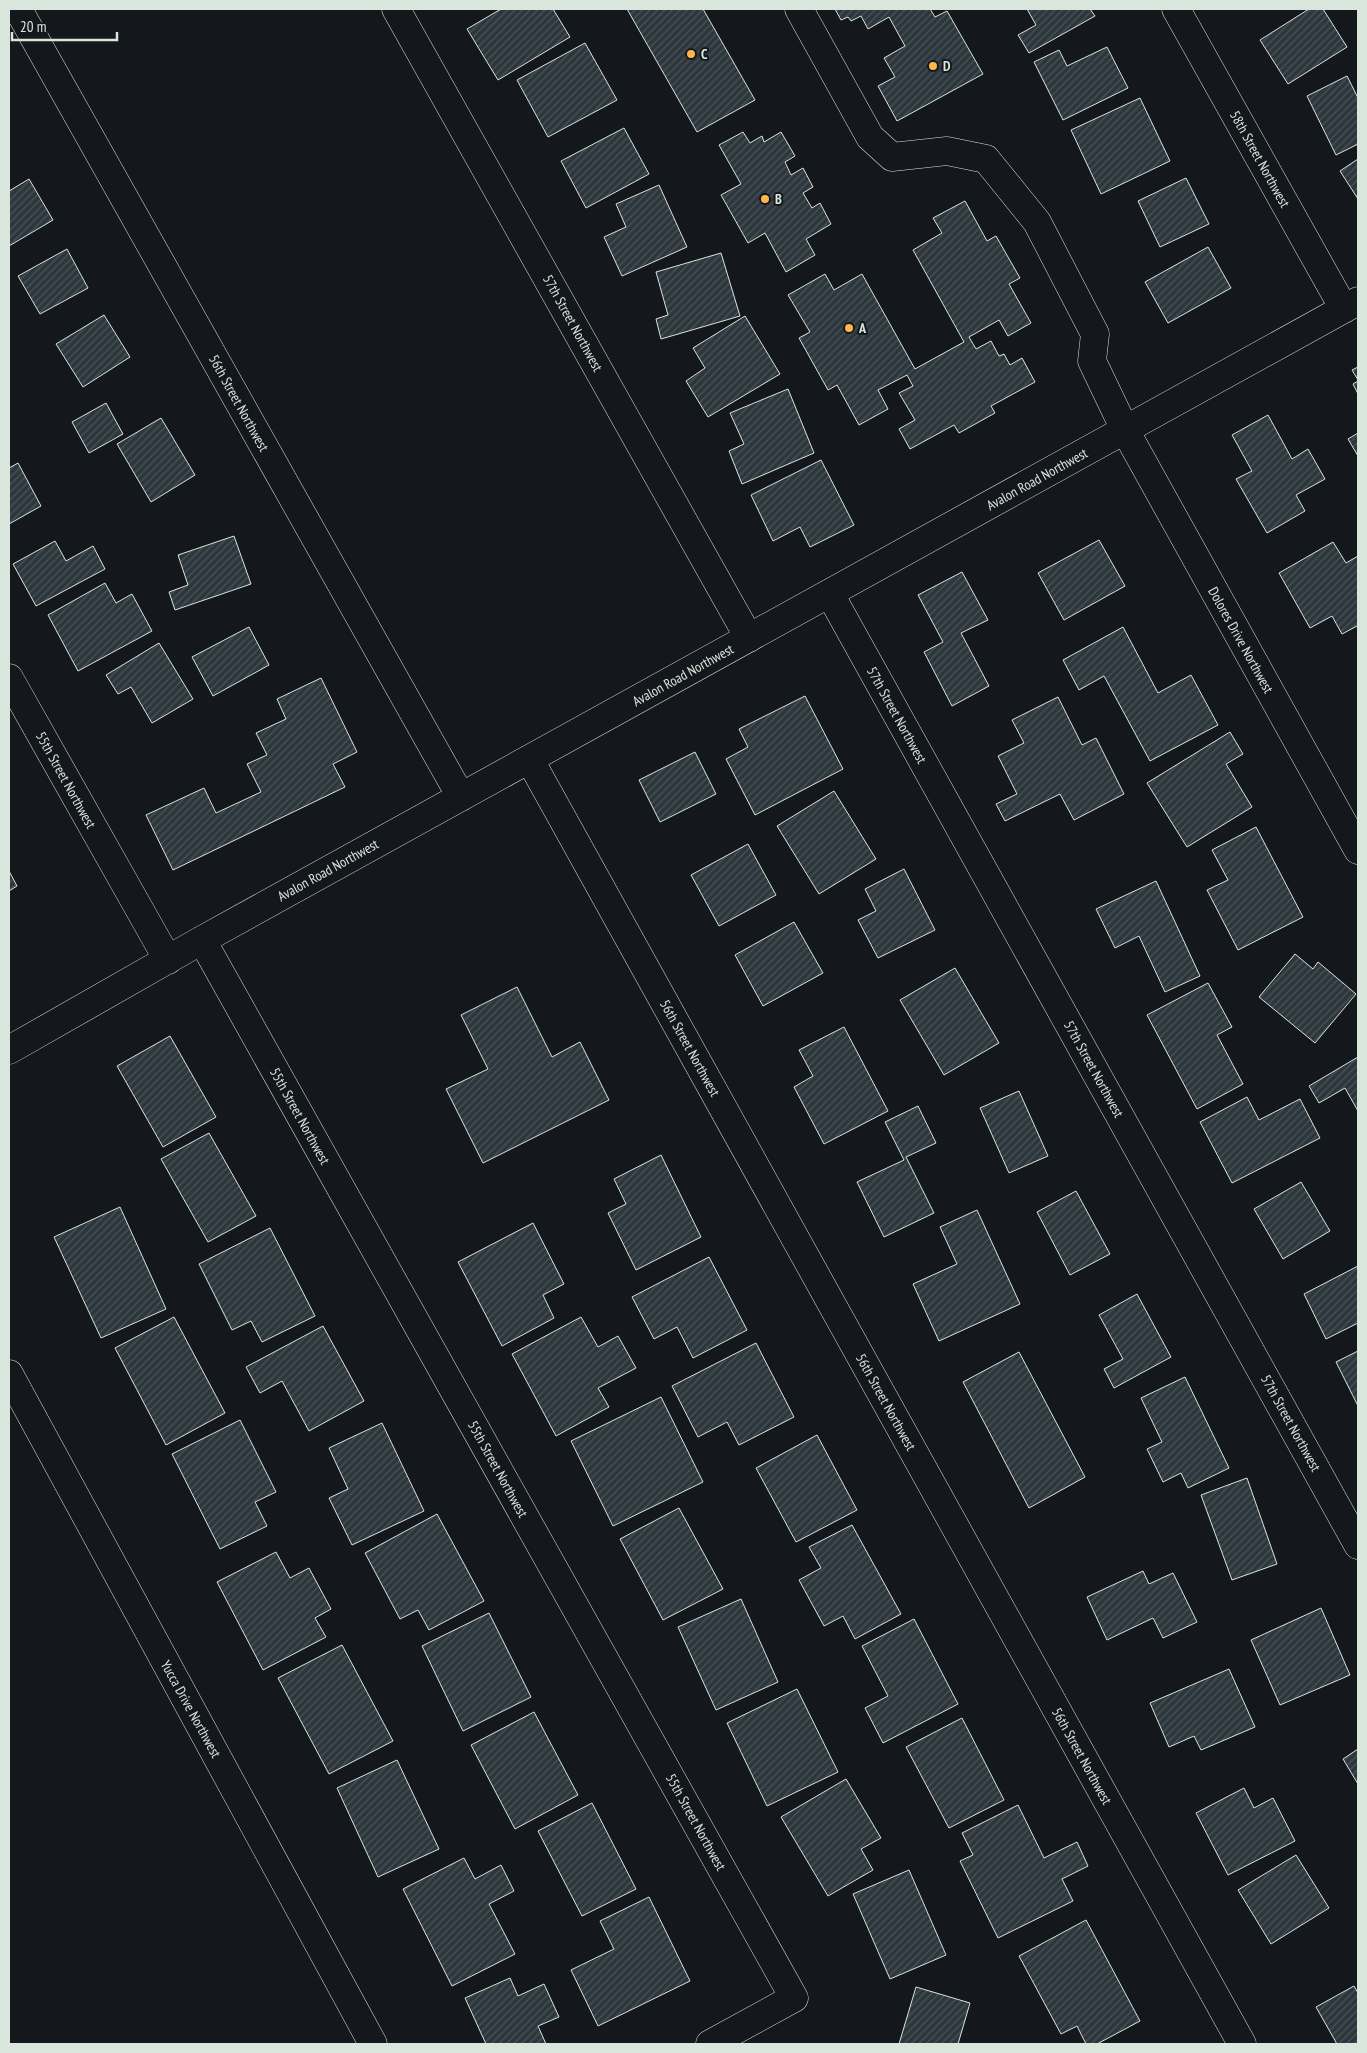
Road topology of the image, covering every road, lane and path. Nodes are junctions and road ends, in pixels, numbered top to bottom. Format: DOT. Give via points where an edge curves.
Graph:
graph roads {
  1 [pos="18,9"];
  2 [pos="396,9"];
  3 [pos="799,9"];
  4 [pos="1176,9"];
  5 [pos="1351,305"];
  6 [pos="1125,430"];
  7 [pos="830,594"];
  8 [pos="749,638"];
  9 [pos="9,678"];
  10 [pos="530,760"];
  11 [pos="461,797"];
  12 [pos="1358,850"];
  13 [pos="202,940"];
  14 [pos="168,960"];
  15 [pos="9,1050"];
  16 [pos="9,1374"];
  17 [pos="1358,1545"];
  18 [pos="373,2044"];
  19 [pos="710,2044"];
  20 [pos="1242,2044"];
  1 -- 11 [label="street, 56th Street Northwest"];
  2 -- 8 [label="street, 57th Street Northwest"];
  3 -- 6 [label="street, Dolores Drive Northwest" via="870,136 892,157 947,151 986,160 1037,222 1096,334 1092,361"];
  4 -- 5 [label="street, 58th Street Northwest"];
  5 -- 6 [label="street, Avalon Road Northwest"];
  6 -- 7 [label="street, Avalon Road Northwest"];
  6 -- 12 [label="street, Dolores Drive Northwest"];
  7 -- 8 [label="street, Avalon Road Northwest"];
  7 -- 17 [label="street, 57th Street Northwest"];
  8 -- 10 [label="street, Avalon Road Northwest"];
  9 -- 14 [label="street, 55th Street Northwest"];
  10 -- 11 [label="street, Avalon Road Northwest"];
  10 -- 20 [label="street, 56th Street Northwest"];
  11 -- 13 [label="street, Avalon Road Northwest"];
  13 -- 14 [label="street, Avalon Road Northwest"];
  13 -- 19 [label="street, 55th Street Northwest" via="794,1998"];
  14 -- 15 [label="street, Avalon Road Northwest"];
  16 -- 18 [label="street, Yucca Drive Northwest"];
}
